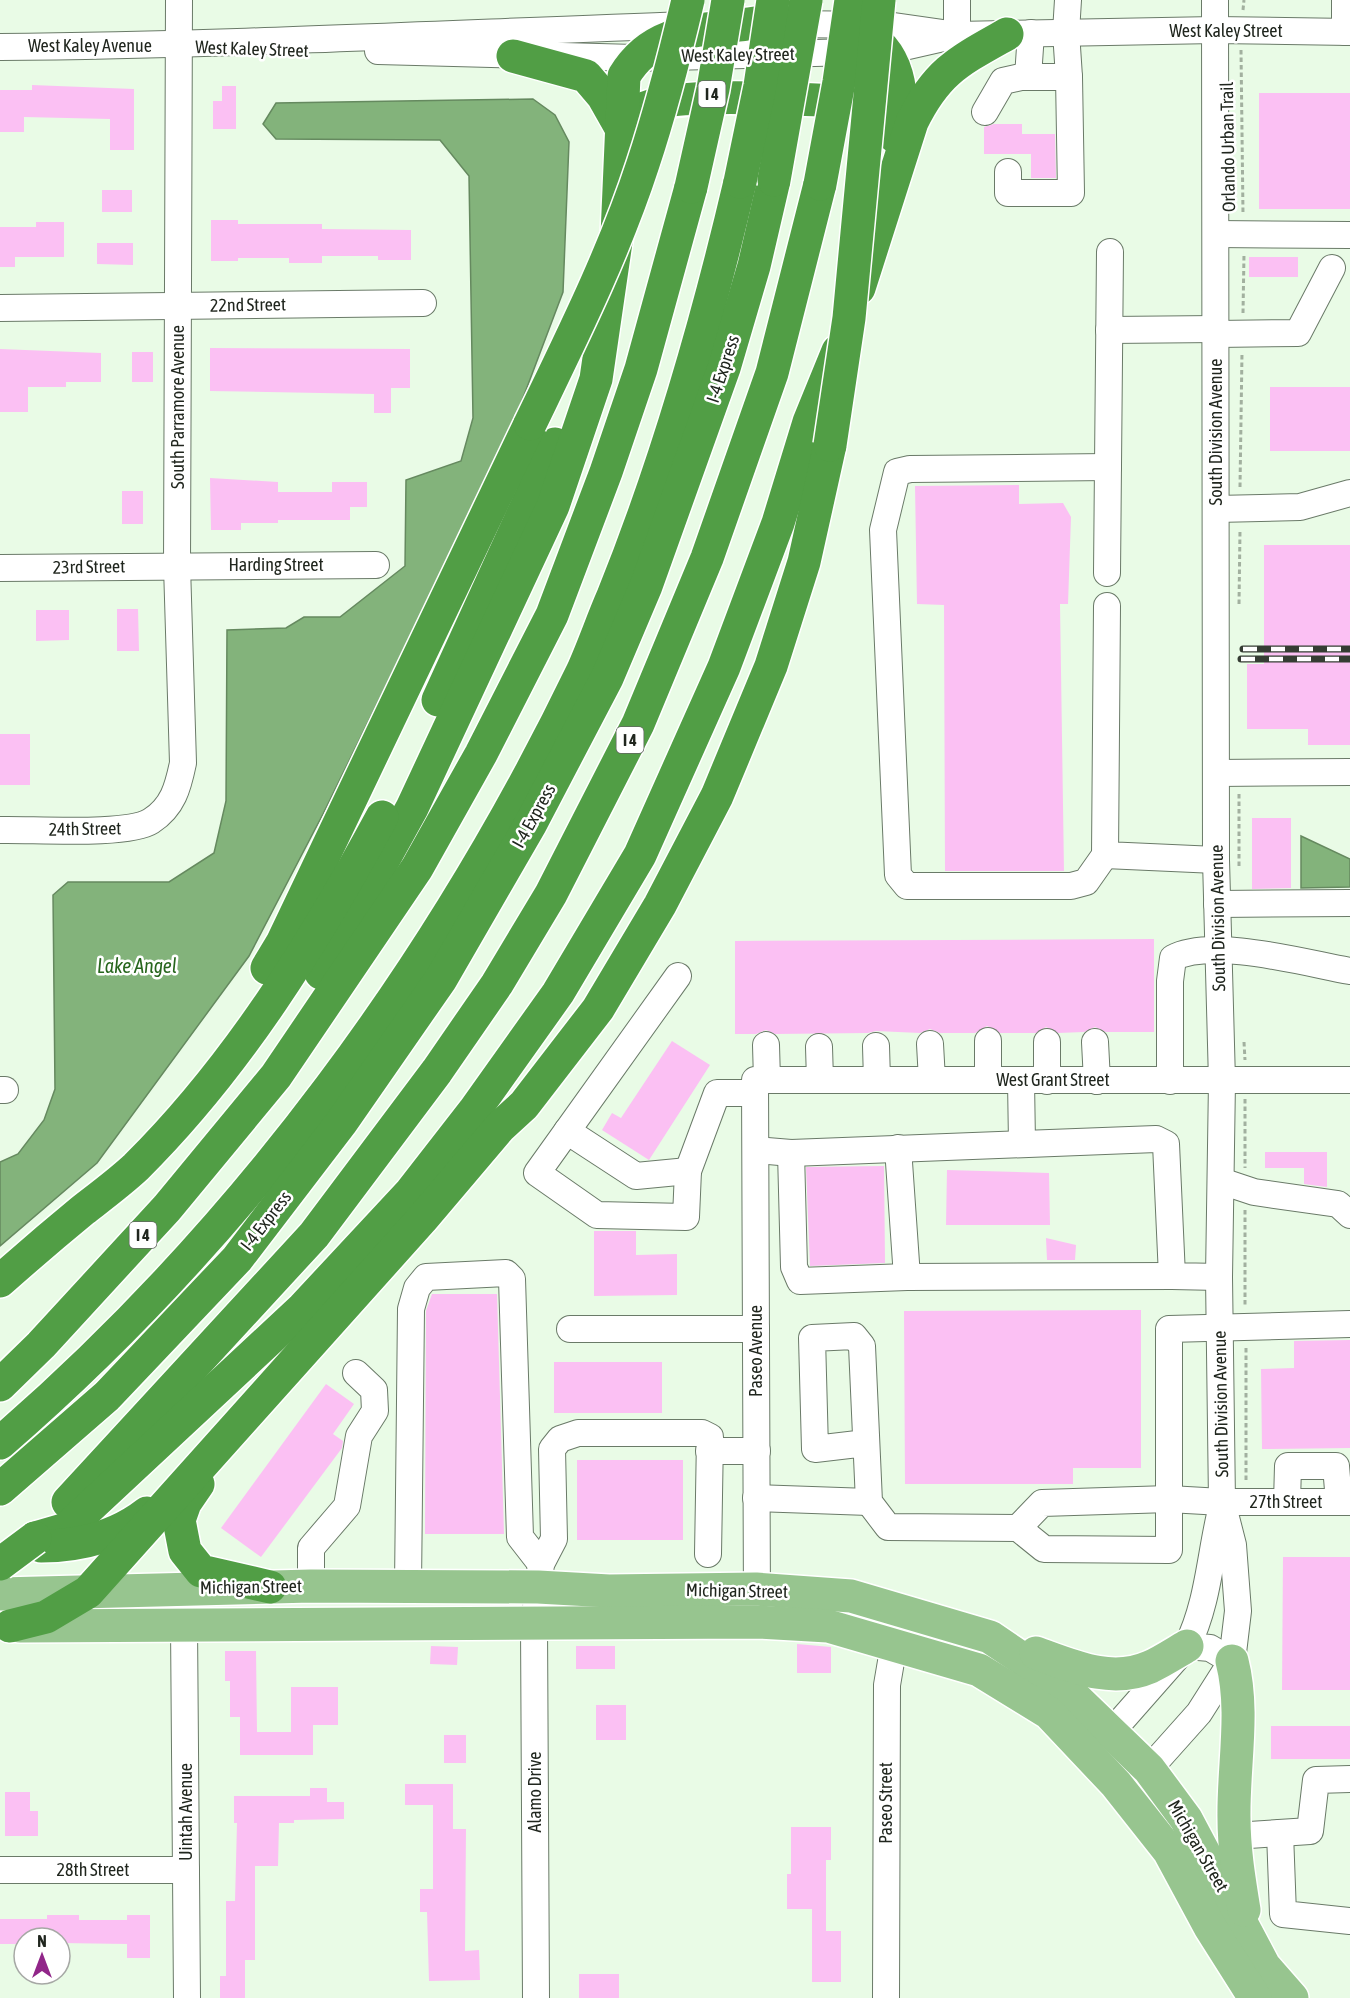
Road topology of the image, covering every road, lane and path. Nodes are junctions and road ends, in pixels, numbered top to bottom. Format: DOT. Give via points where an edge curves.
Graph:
graph roads {
  1 [pos="179,0"];
  2 [pos="688,0"];
  3 [pos="728,0"];
  4 [pos="806,0"];
  5 [pos="879,0"];
  6 [pos="957,0"];
  7 [pos="1068,0"];
  8 [pos="1215,0"];
  9 [pos="1345,0"];
  10 [pos="764,12"];
  11 [pos="847,12"];
  12 [pos="1215,30"];
  13 [pos="1066,32"];
  14 [pos="1347,32"];
  15 [pos="1019,34"];
  16 [pos="957,35"];
  17 [pos="180,45"];
  18 [pos="0,47"];
  19 [pos="886,51"];
  20 [pos="513,56"];
  21 [pos="635,57"];
  22 [pos="1240,66"];
  23 [pos="1028,77"];
  24 [pos="1069,77"];
  25 [pos="985,112"];
  26 [pos="620,126"];
  27 [pos="885,158"];
  28 [pos="1008,172"];
  29 [pos="619,181"];
  30 [pos="1244,216"];
  31 [pos="1216,234"];
  32 [pos="1350,235"];
  33 [pos="1244,251"];
  34 [pos="1110,252"];
  35 [pos="1332,268"];
  36 [pos="610,293"];
  37 [pos="423,303"];
  38 [pos="179,306"];
  39 [pos="0,308"];
  40 [pos="1243,321"];
  41 [pos="1109,330"];
  42 [pos="1217,331"];
  43 [pos="1242,347"];
  44 [pos="820,434"];
  45 [pos="1108,467"];
  46 [pos="1350,493"];
  47 [pos="1240,497"];
  48 [pos="1216,509"];
  49 [pos="778,523"];
  50 [pos="376,565"];
  51 [pos="177,566"];
  52 [pos="0,568"];
  53 [pos="1107,573"];
  54 [pos="1107,606"];
  55 [pos="1350,772"];
  56 [pos="1216,773"];
  57 [pos="1239,794"];
  58 [pos="165,810"];
  59 [pos="0,830"];
  60 [pos="1104,855"];
  61 [pos="1216,860"];
  62 [pos="1239,874"];
  63 [pos="1350,903"];
  64 [pos="1217,904"];
  65 [pos="1218,949"];
  66 [pos="1350,971"];
  67 [pos="678,976"];
  68 [pos="988,1041"];
  69 [pos="1047,1042"];
  70 [pos="1095,1042"];
  71 [pos="930,1044"];
  72 [pos="766,1045"];
  73 [pos="876,1046"];
  74 [pos="819,1047"];
  75 [pos="276,1076"];
  76 [pos="820,1080"];
  77 [pos="877,1080"];
  78 [pos="932,1080"];
  79 [pos="988,1080"];
  80 [pos="1350,1080"];
  81 [pos="1021,1081"];
  82 [pos="1047,1081"];
  83 [pos="1097,1081"];
  84 [pos="1170,1081"];
  85 [pos="1222,1081"];
  86 [pos="759,1084"];
  87 [pos="1245,1095"];
  88 [pos="500,1127"];
  89 [pos="567,1131"];
  90 [pos="1022,1143"];
  91 [pos="898,1148"];
  92 [pos="756,1150"];
  93 [pos="791,1153"];
  94 [pos="687,1171"];
  95 [pos="1245,1176"];
  96 [pos="1221,1181"];
  97 [pos="1245,1207"];
  98 [pos="1350,1215"];
  99 [pos="45,1242"];
  100 [pos="1172,1276"];
  101 [pos="907,1277"];
  102 [pos="1219,1277"];
  103 [pos="0,1281"];
  104 [pos="1245,1316"];
  105 [pos="1350,1324"];
  106 [pos="1220,1328"];
  107 [pos="570,1329"];
  108 [pos="756,1329"];
  109 [pos="1246,1360"];
  110 [pos="356,1373"];
  111 [pos="282,1376"];
  112 [pos="0,1385"];
  113 [pos="0,1443"];
  114 [pos="866,1443"];
  115 [pos="757,1450"];
  116 [pos="709,1451"];
  117 [pos="193,1472"];
  118 [pos="1246,1484"];
  119 [pos="0,1489"];
  120 [pos="756,1498"];
  121 [pos="1169,1499"];
  122 [pos="869,1502"];
  123 [pos="1287,1502"];
  124 [pos="1345,1502"];
  125 [pos="1222,1503"];
  126 [pos="1018,1528"];
  127 [pos="35,1538"];
  128 [pos="0,1546"];
  129 [pos="708,1554"];
  130 [pos="0,1564"];
  131 [pos="539,1576"];
  132 [pos="311,1586"];
  133 [pos="408,1586"];
  134 [pos="270,1587"];
  135 [pos="756,1589"];
  136 [pos="88,1592"];
  137 [pos="0,1594"];
  138 [pos="905,1611"];
  139 [pos="758,1622"];
  140 [pos="184,1625"];
  141 [pos="534,1625"];
  142 [pos="5,1626"];
  143 [pos="990,1637"];
  144 [pos="894,1644"];
  145 [pos="1187,1646"];
  146 [pos="1232,1661"];
  147 [pos="1112,1732"];
  148 [pos="1089,1755"];
  149 [pos="1149,1769"];
  150 [pos="1350,1779"];
  151 [pos="1116,1784"];
  152 [pos="1280,1833"];
  153 [pos="1234,1836"];
  154 [pos="0,1870"];
  155 [pos="186,1870"];
  156 [pos="1350,1921"];
  157 [pos="1249,1938"];
  158 [pos="187,1998"];
  159 [pos="536,1998"];
  160 [pos="886,1998"];
  161 [pos="1255,1998"];
  162 [pos="1292,1998"];
  1 -- 17 [label="street, South Parramore Avenue"];
  2 -- 99 [label="highway, bridge" via="643,165 583,314 282,943 210,1059"];
  3 -- 75 [label="highway, I 4, bridge" via="691,188 641,369 552,615 417,868"];
  4 -- 119 [label="highway, I-4 Express, bridge" via="774,180 724,368 646,586 608,678 530,825 441,979 341,1123 237,1259 107,1396"];
  5 -- 44 [label="highway, bridge" via="849,318"];
  6 -- 16 [label="street"];
  7 -- 13 [label="street"];
  8 -- 12 [label="street, South Division Avenue"];
  9 -- 14 [label="street"];
  10 -- 11 [label="street, West Kaley Street"];
  10 -- 17 [label="street, West Kaley Street"];
  10 -- 21 [label="highway" via="670,35"];
  10 -- 113 [label="highway, I-4 Express, bridge" via="760,86 740,182 709,308 651,500 583,670 464,893 399,992 319,1102 183,1266 67,1385"];
  11 -- 16 [label="street, West Kaley Street" via="887,24"];
  11 -- 19 [label="highway"];
  11 -- 127 [label="highway, I 4, bridge" via="820,184 772,373 707,558 638,724 551,894 438,1071 314,1235"];
  12 -- 13 [label="street, West Kaley Street"];
  12 -- 14 [label="street, West Kaley Street"];
  12 -- 31 [label="street, South Division Avenue"];
  13 -- 15 [label="street, West Kaley Street"];
  13 -- 24 [label="street"];
  15 -- 16 [label="street, West Kaley Street"];
  15 -- 23 [label="street"];
  15 -- 44 [label="highway" via="953,65 924,98 912,122 841,343"];
  16 -- 19 [label="street, West Kaley Street"];
  17 -- 18 [label="street, West Kaley Avenue"];
  17 -- 20 [label="street, West Kaley Street"];
  17 -- 38 [label="street, South Parramore Avenue"];
  19 -- 21 [label="street, West Kaley Street"];
  19 -- 27 [label="highway" via="901,91 900,118"];
  20 -- 21 [label="street, West Kaley Street"];
  20 -- 26 [label="highway" via="586,76"];
  21 -- 26 [label="highway" via="624,76"];
  22 -- 30 [label="path, Orlando Urban Trail"];
  23 -- 24 [label="street"];
  23 -- 25 [label="street" via="1003,81"];
  24 -- 28 [label="street" via="1071,193 1008,193"];
  26 -- 29 [label="highway"];
  27 -- 29 [label="highway" via="880,130 866,110 843,100 667,100 642,108 635,116"];
  27 -- 44 [label="highway" via="828,339"];
  29 -- 36 [label="highway"];
  31 -- 32 [label="street"];
  31 -- 42 [label="street, South Division Avenue"];
  33 -- 40 [label="path"];
  34 -- 41 [label="street"];
  35 -- 42 [label="street" via="1298,333"];
  36 -- 75 [label="highway" via="596,379 553,506 412,808 293,1022"];
  36 -- 99 [label="highway" via="575,396 526,510 395,793 348,879 255,1023 177,1125 134,1169"];
  37 -- 38 [label="street, 22nd Street"];
  38 -- 39 [label="street, 22nd Street"];
  38 -- 51 [label="street, South Parramore Avenue"];
  41 -- 42 [label="street"];
  41 -- 45 [label="street"];
  42 -- 48 [label="street, South Division Avenue"];
  43 -- 47 [label="path"];
  44 -- 49 [label="highway"];
  44 -- 88 [label="highway" via="804,562 771,666 717,796 660,905 598,1009 524,1105"];
  45 -- 53 [label="street"];
  45 -- 60 [label="street" via="897,472 883,530 898,875 907,886 1071,886 1086,882"];
  46 -- 48 [label="street" via="1300,507"];
  48 -- 56 [label="street, South Division Avenue"];
  49 -- 88 [label="highway" via="746,666 697,796 600,980 514,1100"];
  49 -- 127 [label="highway" via="724,667 640,855 558,993 474,1111 411,1192 296,1316 66,1529"];
  50 -- 51 [label="street, Harding Street"];
  51 -- 52 [label="street, 23rd Street"];
  51 -- 58 [label="street, South Parramore Avenue" via="183,763 177,793"];
  54 -- 60 [label="street"];
  55 -- 56 [label="street"];
  56 -- 61 [label="street, South Division Avenue"];
  57 -- 62 [label="path"];
  58 -- 59 [label="street, 24th Street" via="149,822 125,829"];
  60 -- 61 [label="street"];
  61 -- 64 [label="street, South Division Avenue"];
  63 -- 64 [label="street"];
  64 -- 65 [label="street, South Division Avenue"];
  65 -- 66 [label="street"];
  65 -- 84 [label="street" via="1194,950 1173,958"];
  65 -- 85 [label="street, South Division Avenue"];
  67 -- 89 [label="street"];
  68 -- 79 [label="street"];
  69 -- 82 [label="street"];
  70 -- 83 [label="street"];
  71 -- 78 [label="street"];
  72 -- 86 [label="street, Paseo Avenue"];
  73 -- 77 [label="street"];
  74 -- 76 [label="street"];
  75 -- 112 [label="highway, I 4" via="167,1208"];
  76 -- 77 [label="street, West Grant Street"];
  76 -- 86 [label="street, West Grant Street"];
  77 -- 78 [label="street, West Grant Street"];
  78 -- 79 [label="street, West Grant Street"];
  79 -- 81 [label="street, West Grant Street"];
  80 -- 85 [label="street, West Grant Street"];
  81 -- 82 [label="street, West Grant Street"];
  81 -- 90 [label="street"];
  82 -- 83 [label="street, West Grant Street"];
  83 -- 84 [label="street, West Grant Street"];
  84 -- 85 [label="street, West Grant Street"];
  85 -- 96 [label="street, South Division Avenue"];
  86 -- 92 [label="street, Paseo Avenue"];
  86 -- 94 [label="street, West Grant Street" via="717,1093"];
  87 -- 95 [label="path"];
  88 -- 111 [label="highway"];
  89 -- 94 [label="street" via="636,1176"];
  89 -- 94 [label="street" via="537,1173 597,1215 686,1217"];
  90 -- 91 [label="street"];
  90 -- 100 [label="street" via="1156,1139 1166,1144"];
  91 -- 93 [label="street"];
  91 -- 101 [label="street"];
  92 -- 93 [label="street"];
  92 -- 108 [label="street, Paseo Avenue"];
  93 -- 101 [label="street" via="794,1267 800,1281"];
  96 -- 98 [label="street" via="1254,1192 1338,1204"];
  96 -- 102 [label="street, South Division Avenue"];
  97 -- 104 [label="path"];
  99 -- 103 [label="highway"];
  100 -- 101 [label="street"];
  100 -- 102 [label="street"];
  102 -- 106 [label="street, South Division Avenue"];
  105 -- 106 [label="street"];
  106 -- 121 [label="street" via="1169,1329"];
  106 -- 125 [label="street, South Division Avenue"];
  107 -- 108 [label="street"];
  108 -- 115 [label="street, Paseo Avenue"];
  109 -- 118 [label="path"];
  110 -- 132 [label="street" via="374,1390 375,1411 359,1436 347,1506 311,1548"];
  111 -- 117 [label="highway"];
  111 -- 134 [label="highway" via="195,1488 179,1520 185,1551 201,1571"];
  114 -- 122 [label="street"];
  115 -- 116 [label="street"];
  115 -- 120 [label="street, Paseo Avenue"];
  116 -- 129 [label="street"];
  116 -- 131 [label="street, Alamo Drive" via="710,1437 702,1433 578,1433 560,1439 552,1449 554,1539"];
  117 -- 128 [label="highway" via="144,1516 100,1539 70,1546"];
  117 -- 136 [label="highway"];
  120 -- 122 [label="street"];
  120 -- 135 [label="street, Paseo Avenue"];
  121 -- 125 [label="street, 27th Street"];
  121 -- 126 [label="street, 27th Street" via="1042,1503"];
  121 -- 126 [label="street" via="1169,1550 1044,1549"];
  122 -- 126 [label="street" via="888,1527"];
  123 -- 124 [label="street, 27th Street"];
  123 -- 124 [label="street" via="1288,1466 1336,1466"];
  123 -- 125 [label="street, 27th Street"];
  125 -- 145 [label="street, South Division Avenue" via="1208,1585"];
  125 -- 146 [label="street, South Division Avenue" via="1233,1545 1238,1611"];
  127 -- 130 [label="highway, I 4, bridge"];
  131 -- 133 [label="main road, Michigan Street"];
  131 -- 133 [label="street" via="520,1537 512,1279 506,1273 426,1277 417,1288 411,1310"];
  131 -- 135 [label="main road, Michigan Street" via="609,1591"];
  131 -- 141 [label="street, Alamo Drive"];
  132 -- 133 [label="main road, Michigan Street"];
  132 -- 134 [label="main road, Michigan Street"];
  134 -- 136 [label="main road, Michigan Street"];
  135 -- 138 [label="main road, Michigan Street" via="851,1596"];
  135 -- 139 [label="street, Paseo Avenue"];
  136 -- 137 [label="main road, Michigan Street"];
  136 -- 142 [label="highway" via="46,1617"];
  138 -- 143 [label="main road, Michigan Street"];
  138 -- 144 [label="street, Paseo Street"];
  139 -- 141 [label="main road, Michigan Street"];
  139 -- 144 [label="main road, Michigan Street" via="828,1626"];
  140 -- 141 [label="main road, Michigan Street"];
  140 -- 142 [label="main road, Michigan Street"];
  140 -- 155 [label="street, Uintah Avenue"];
  141 -- 159 [label="street, Alamo Drive"];
  143 -- 145 [label="main road" via="1089,1672 1115,1674 1148,1668"];
  143 -- 147 [label="main road, Michigan Street" via="1064,1687"];
  144 -- 148 [label="main road, Michigan Street" via="979,1670 1049,1713"];
  144 -- 160 [label="street, Paseo Street" via="887,1685"];
  145 -- 146 [label="street" via="1210,1648"];
  145 -- 147 [label="street, South Division Avenue"];
  146 -- 149 [label="street, South Division Avenue" via="1199,1713"];
  146 -- 153 [label="main road" via="1238,1687"];
  147 -- 148 [label="street, South Division Avenue"];
  147 -- 149 [label="main road, Michigan Street"];
  148 -- 151 [label="main road, Michigan Street"];
  149 -- 151 [label="street, South Division Avenue"];
  149 -- 157 [label="main road, Michigan Street" via="1186,1819"];
  150 -- 152 [label="street" via="1316,1780 1310,1831"];
  151 -- 161 [label="main road, Michigan Street" via="1169,1851"];
  152 -- 153 [label="street"];
  152 -- 156 [label="street" via="1283,1914"];
  153 -- 157 [label="main road"];
  154 -- 155 [label="street, 28th Street"];
  155 -- 158 [label="street, Uintah Avenue"];
  157 -- 162 [label="main road, Michigan Street" via="1264,1966"];
}
